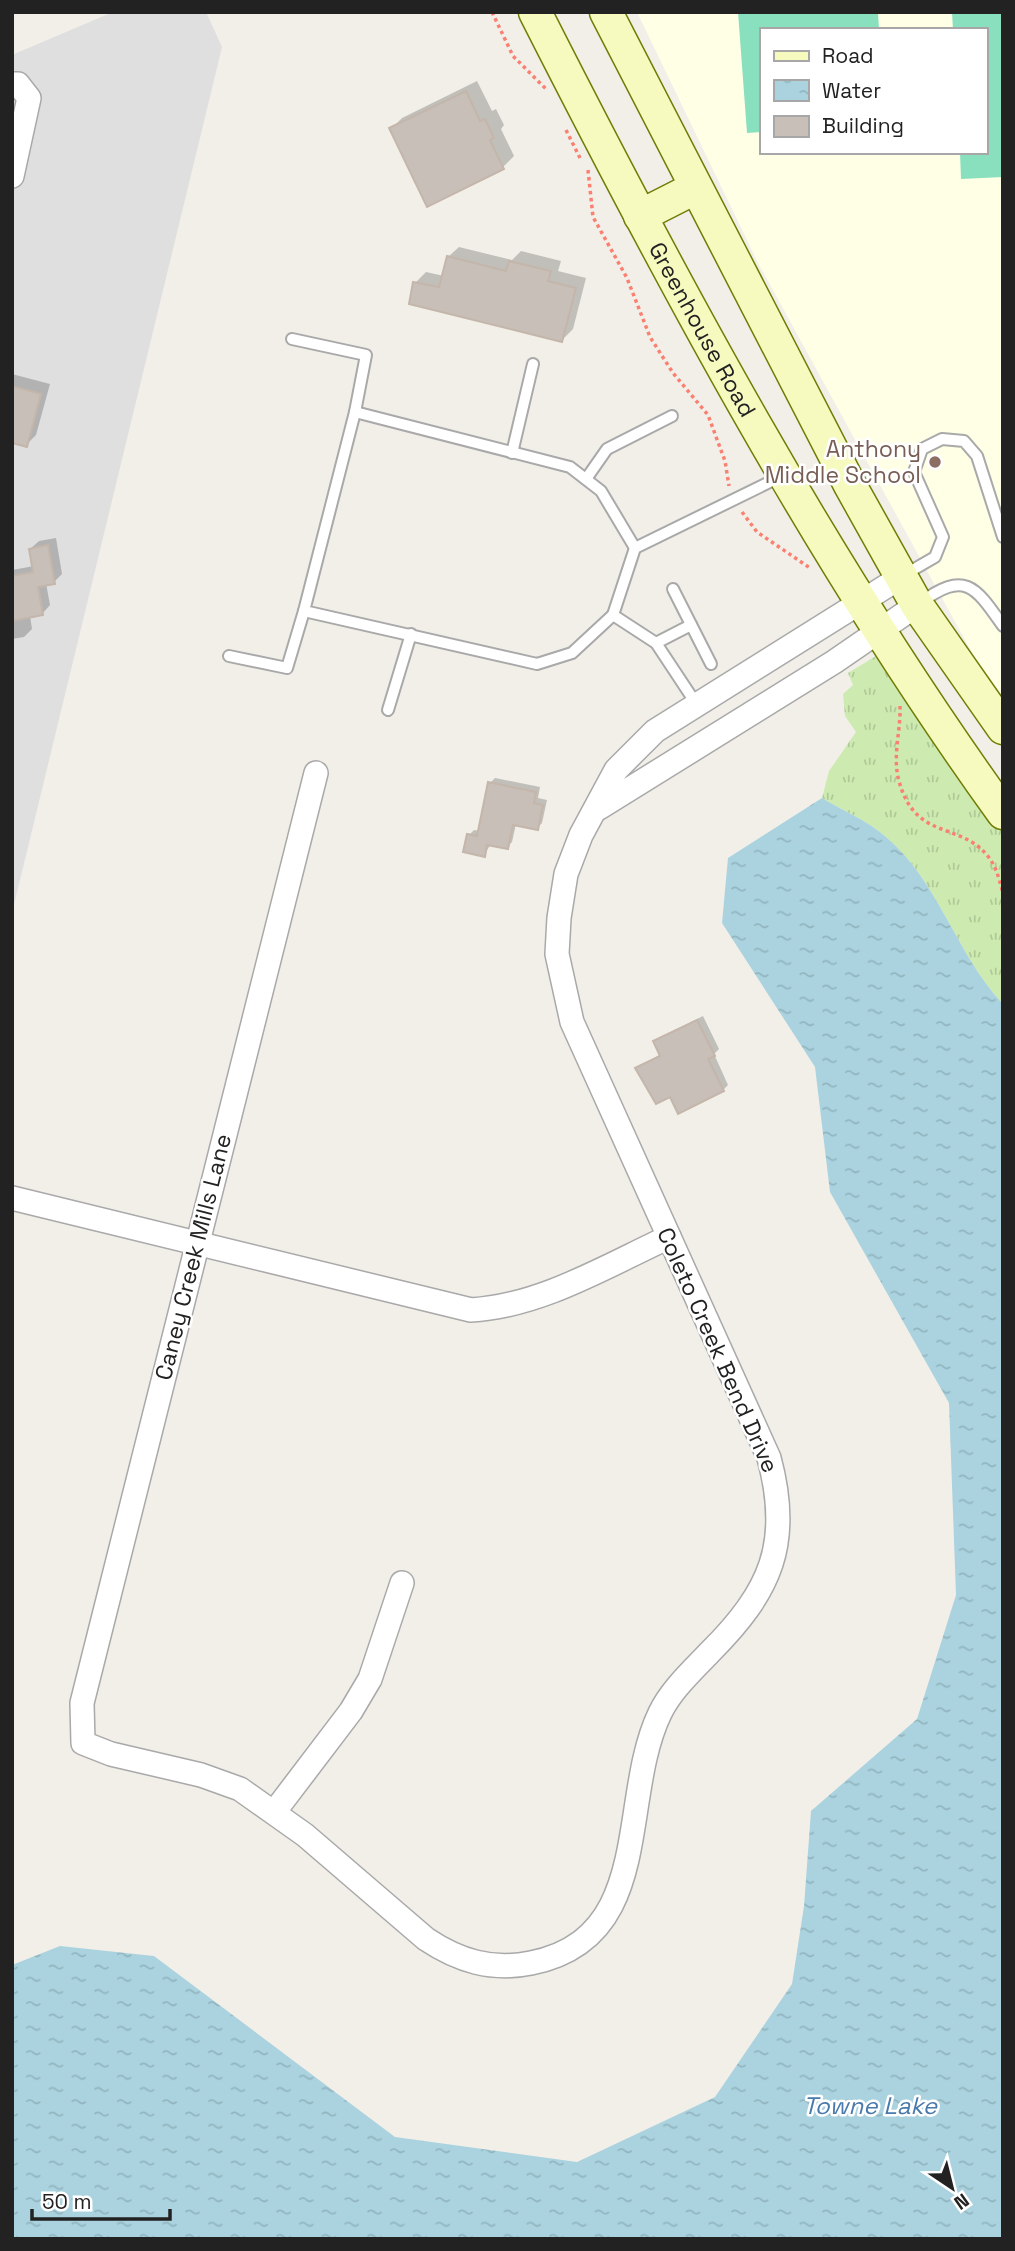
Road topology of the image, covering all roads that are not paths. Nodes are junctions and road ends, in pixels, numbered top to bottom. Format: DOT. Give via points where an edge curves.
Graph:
graph roads {
  1 [pos="535,12"];
  2 [pos="606,12"];
  3 [pos="12,84"];
  4 [pos="12,176"];
  5 [pos="695,188"];
  6 [pos="640,215"];
  7 [pos="292,339"];
  8 [pos="533,364"];
  9 [pos="355,412"];
  10 [pos="672,416"];
  11 [pos="512,453"];
  12 [pos="785,474"];
  13 [pos="586,479"];
  14 [pos="1003,537"];
  15 [pos="635,548"];
  16 [pos="901,577"];
  17 [pos="673,589"];
  18 [pos="861,603"];
  19 [pos="917,605"];
  20 [pos="304,611"];
  21 [pos="614,615"];
  22 [pos="691,625"];
  23 [pos="1003,626"];
  24 [pos="878,632"];
  25 [pos="411,634"];
  26 [pos="656,643"];
  27 [pos="229,656"];
  28 [pos="711,664"];
  29 [pos="697,705"];
  30 [pos="388,710"];
  31 [pos="1003,728"];
  32 [pos="715,735"];
  33 [pos="316,774"];
  34 [pos="597,809"];
  35 [pos="1003,813"];
  36 [pos="12,1198"];
  37 [pos="669,1237"];
  38 [pos="197,1243"];
  39 [pos="402,1583"];
  40 [pos="83,1743"];
  41 [pos="275,1811"];
  1 -- 6 [label="main road, Greenhouse Road"];
  2 -- 5 [label="main road"];
  3 -- 4 [label="street" via="18,84 29,97 29,108"];
  5 -- 6 [label="main road"];
  5 -- 16 [label="main road"];
  6 -- 12 [label="main road, Greenhouse Road"];
  7 -- 9 [label="lane" via="366,355"];
  8 -- 11 [label="lane"];
  9 -- 11 [label="lane"];
  9 -- 20 [label="lane"];
  10 -- 13 [label="lane" via="607,449"];
  11 -- 13 [label="lane" via="570,467"];
  12 -- 15 [label="lane"];
  12 -- 18 [label="main road, Greenhouse Road"];
  13 -- 15 [label="lane" via="601,491"];
  14 -- 16 [label="lane" via="977,457 964,441 942,439 922,449 914,472 943,537 935,557"];
  15 -- 21 [label="lane"];
  16 -- 18 [label="street, Coleto Creek Bend Drive"];
  16 -- 19 [label="main road"];
  17 -- 22 [label="lane"];
  18 -- 24 [label="main road, Greenhouse Road"];
  18 -- 29 [label="street, Coleto Creek Bend Drive"];
  19 -- 23 [label="lane" via="950,585 964,584 978,590"];
  19 -- 24 [label="street, Coleto Creek Bend Drive"];
  19 -- 31 [label="main road"];
  20 -- 25 [label="lane"];
  20 -- 27 [label="lane" via="287,668"];
  21 -- 25 [label="lane" via="572,653 537,664"];
  21 -- 26 [label="lane"];
  22 -- 26 [label="lane"];
  22 -- 28 [label="lane"];
  24 -- 32 [label="street, Coleto Creek Bend Drive"];
  24 -- 35 [label="main road, Greenhouse Road"];
  25 -- 30 [label="lane"];
  26 -- 29 [label="lane"];
  29 -- 32 [label="street"];
  29 -- 34 [label="street, Coleto Creek Bend Drive" via="655,731 616,770"];
  32 -- 34 [label="street, Coleto Creek Bend Drive"];
  33 -- 38 [label="street, Caney Creek Mills Lane"];
  34 -- 37 [label="street, Coleto Creek Bend Drive" via="566,874 557,954 562,987 572,1022"];
  36 -- 38 [label="street"];
  37 -- 38 [label="street" via="538,1297 502,1308 471,1310"];
  37 -- 41 [label="street, Coleto Creek Bend Drive" via="769,1458 778,1492 779,1528 772,1568 754,1603 661,1710 644,1751 626,1875 613,1905 573,1947 542,1961 491,1966 447,1953 426,1939"];
  38 -- 40 [label="street, Caney Creek Mills Lane" via="82,1703"];
  39 -- 41 [label="street" via="370,1679"];
  40 -- 41 [label="street, Coleto Creek Bend Drive" via="240,1788"];
}
